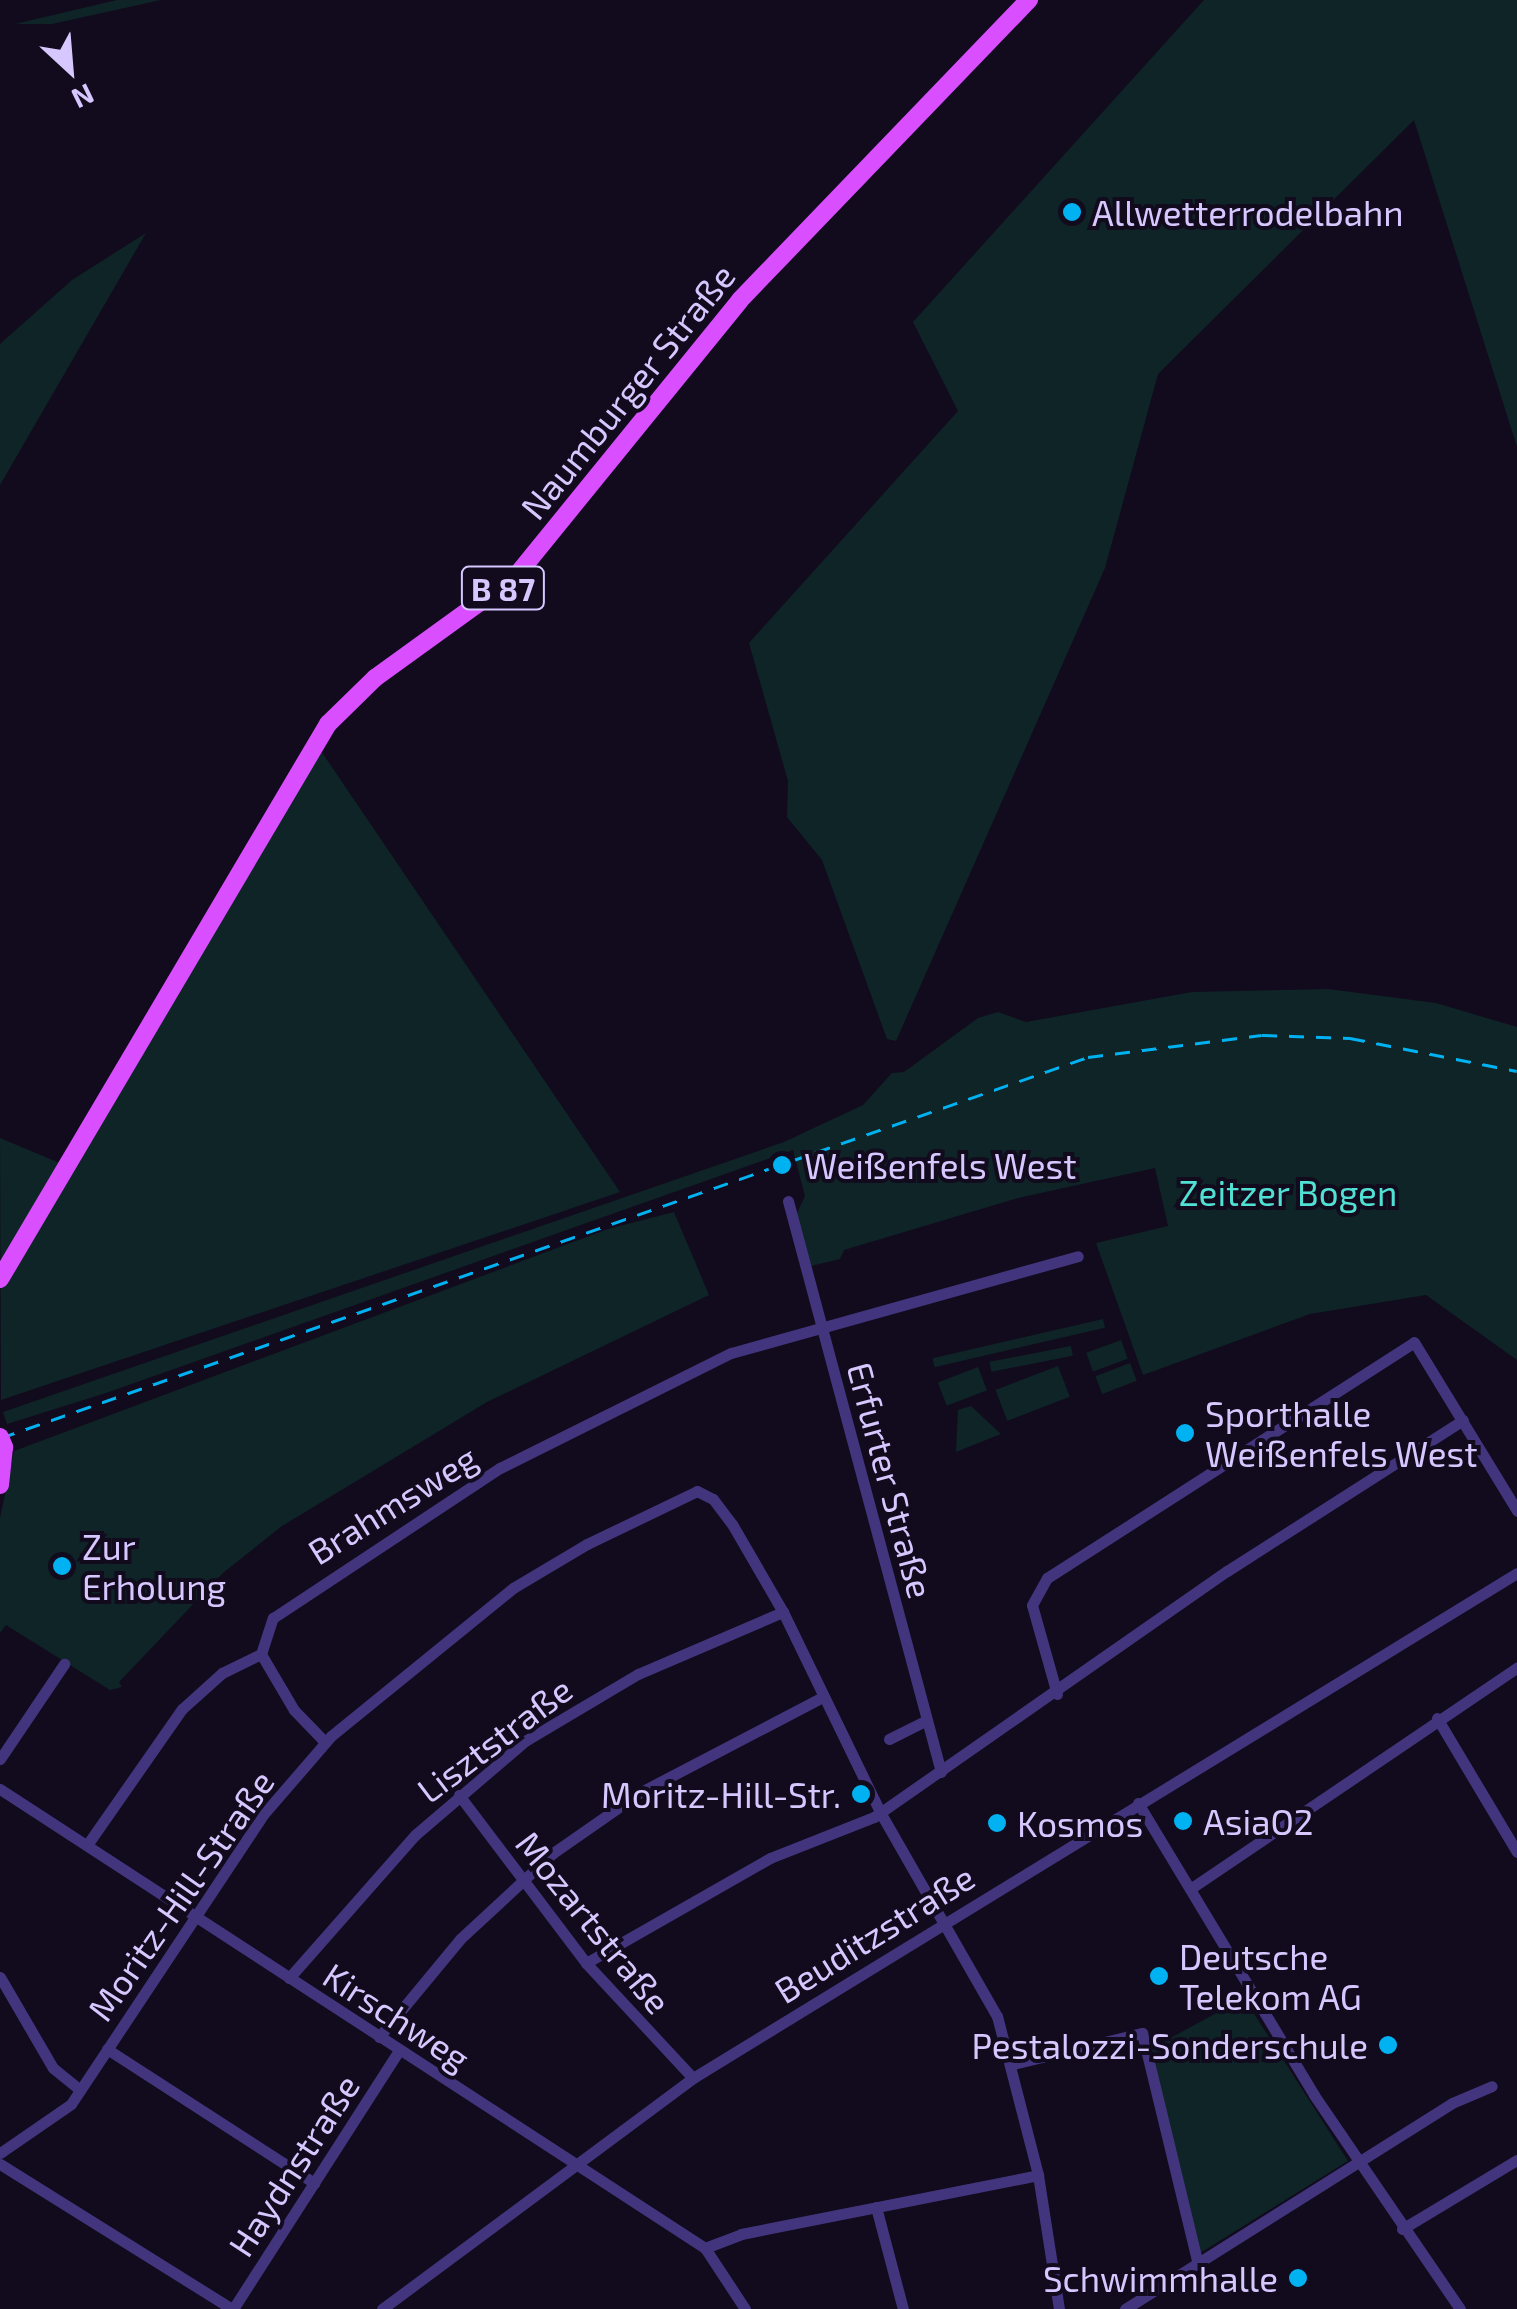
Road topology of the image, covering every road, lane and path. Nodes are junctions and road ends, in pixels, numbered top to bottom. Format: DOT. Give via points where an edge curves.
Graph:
graph roads {
  1 [pos="1028,0"];
  2 [pos="788,1202"];
  3 [pos="1078,1256"];
  4 [pos="0,1279"];
  5 [pos="822,1327"];
  6 [pos="1463,1420"];
  7 [pos="2,1442"];
  8 [pos="0,1484"];
  9 [pos="1517,1511"];
  10 [pos="1517,1572"];
  11 [pos="783,1612"];
  12 [pos="260,1654"];
  13 [pos="64,1664"];
  14 [pos="1517,1668"];
  15 [pos="1057,1694"];
  16 [pos="823,1697"];
  17 [pos="1436,1718"];
  18 [pos="925,1721"];
  19 [pos="889,1739"];
  20 [pos="325,1742"];
  21 [pos="0,1758"];
  22 [pos="941,1772"];
  23 [pos="0,1789"];
  24 [pos="459,1796"];
  25 [pos="1138,1803"];
  26 [pos="880,1812"];
  27 [pos="87,1845"];
  28 [pos="1517,1852"];
  29 [pos="522,1879"];
  30 [pos="1190,1889"];
  31 [pos="192,1915"];
  32 [pos="944,1921"];
  33 [pos="586,1963"];
  34 [pos="0,1978"];
  35 [pos="288,1978"];
  36 [pos="379,2037"];
  37 [pos="106,2049"];
  38 [pos="399,2050"];
  39 [pos="1013,2064"];
  40 [pos="693,2078"];
  41 [pos="1492,2086"];
  42 [pos="80,2090"];
  43 [pos="0,2153"];
  44 [pos="1517,2160"];
  45 [pos="1358,2163"];
  46 [pos="0,2164"];
  47 [pos="575,2166"];
  48 [pos="1038,2175"];
  49 [pos="314,2183"];
  50 [pos="876,2206"];
  51 [pos="1402,2230"];
  52 [pos="704,2248"];
  53 [pos="1198,2264"];
  54 [pos="233,2309"];
  55 [pos="382,2309"];
  56 [pos="744,2309"];
  57 [pos="903,2309"];
  58 [pos="1058,2309"];
  59 [pos="1125,2309"];
  60 [pos="1460,2309"];
  1 -- 4 [label="main road, Naumburger Straße / B 87" via="740,300 516,576 374,678 328,724"];
  2 -- 5 [label="street, Erfurter Straße"];
  3 -- 5 [label="street, Brahmsweg"];
  5 -- 12 [label="street, Brahmsweg" via="672,1377 500,1468 304,1593 268,1625"];
  5 -- 18 [label="street, Erfurter Straße"];
  6 -- 9 [label="street"];
  6 -- 15 [label="street" via="1227,1571"];
  6 -- 15 [label="street" via="1414,1342 1302,1410 1265,1444 1036,1591 1032,1606"];
  7 -- 8 [label="main road"];
  10 -- 25 [label="street, Beuditzstraße"];
  11 -- 16 [label="street, Moritz-Hill-Straße"];
  11 -- 20 [label="street, Moritz-Hill-Straße" via="720,1506 704,1493 687,1493 514,1588"];
  11 -- 24 [label="street, Lisztstraße" via="595,1696"];
  12 -- 20 [label="street" via="294,1710"];
  12 -- 27 [label="street" via="222,1673 182,1710"];
  13 -- 21 [label="street"];
  14 -- 17 [label="street"];
  15 -- 22 [label="street"];
  16 -- 26 [label="street, Moritz-Hill-Straße"];
  16 -- 29 [label="street" via="639,1793"];
  17 -- 28 [label="street"];
  17 -- 30 [label="street"];
  18 -- 19 [label="street"];
  18 -- 22 [label="street, Erfurter Straße"];
  20 -- 31 [label="street, Moritz-Hill-Straße"];
  22 -- 26 [label="street"];
  23 -- 27 [label="street, Kirschweg"];
  24 -- 29 [label="street, Mozartstraße"];
  24 -- 35 [label="street, Lisztstraße" via="371,1879"];
  25 -- 30 [label="street"];
  25 -- 32 [label="street, Beuditzstraße"];
  26 -- 32 [label="street, Moritz-Hill-Straße"];
  26 -- 33 [label="street" via="770,1858"];
  27 -- 31 [label="street, Kirschweg"];
  29 -- 33 [label="street, Mozartstraße"];
  29 -- 36 [label="street" via="460,1939"];
  30 -- 45 [label="street"];
  31 -- 35 [label="street, Kirschweg"];
  31 -- 37 [label="street, Moritz-Hill-Straße"];
  32 -- 39 [label="street, Moritz-Hill-Straße" via="976,1972"];
  32 -- 40 [label="street, Beuditzstraße"];
  33 -- 40 [label="street, Mozartstraße"];
  34 -- 42 [label="street" via="53,2068"];
  35 -- 36 [label="street, Kirschweg"];
  36 -- 38 [label="street, Kirschweg"];
  37 -- 42 [label="street, Moritz-Hill-Straße"];
  37 -- 49 [label="street"];
  38 -- 47 [label="street, Kirschweg"];
  38 -- 49 [label="street, Haydnstraße"];
  39 -- 48 [label="street, Moritz-Hill-Straße"];
  39 -- 53 [label="street" via="1142,2034"];
  40 -- 47 [label="street, Beuditzstraße"];
  41 -- 45 [label="street" via="1452,2103"];
  42 -- 43 [label="street, Moritz-Hill-Straße" via="58,2117"];
  44 -- 51 [label="street"];
  45 -- 51 [label="street"];
  45 -- 53 [label="street"];
  46 -- 54 [label="street"];
  47 -- 52 [label="street, Kirschweg"];
  47 -- 55 [label="street, Beuditzstraße"];
  48 -- 50 [label="street"];
  48 -- 58 [label="street, Moritz-Hill-Straße"];
  49 -- 54 [label="street, Haydnstraße"];
  50 -- 52 [label="street"];
  50 -- 57 [label="street"];
  51 -- 60 [label="street"];
  52 -- 56 [label="street, Kirschweg"];
  53 -- 59 [label="street"];
}
